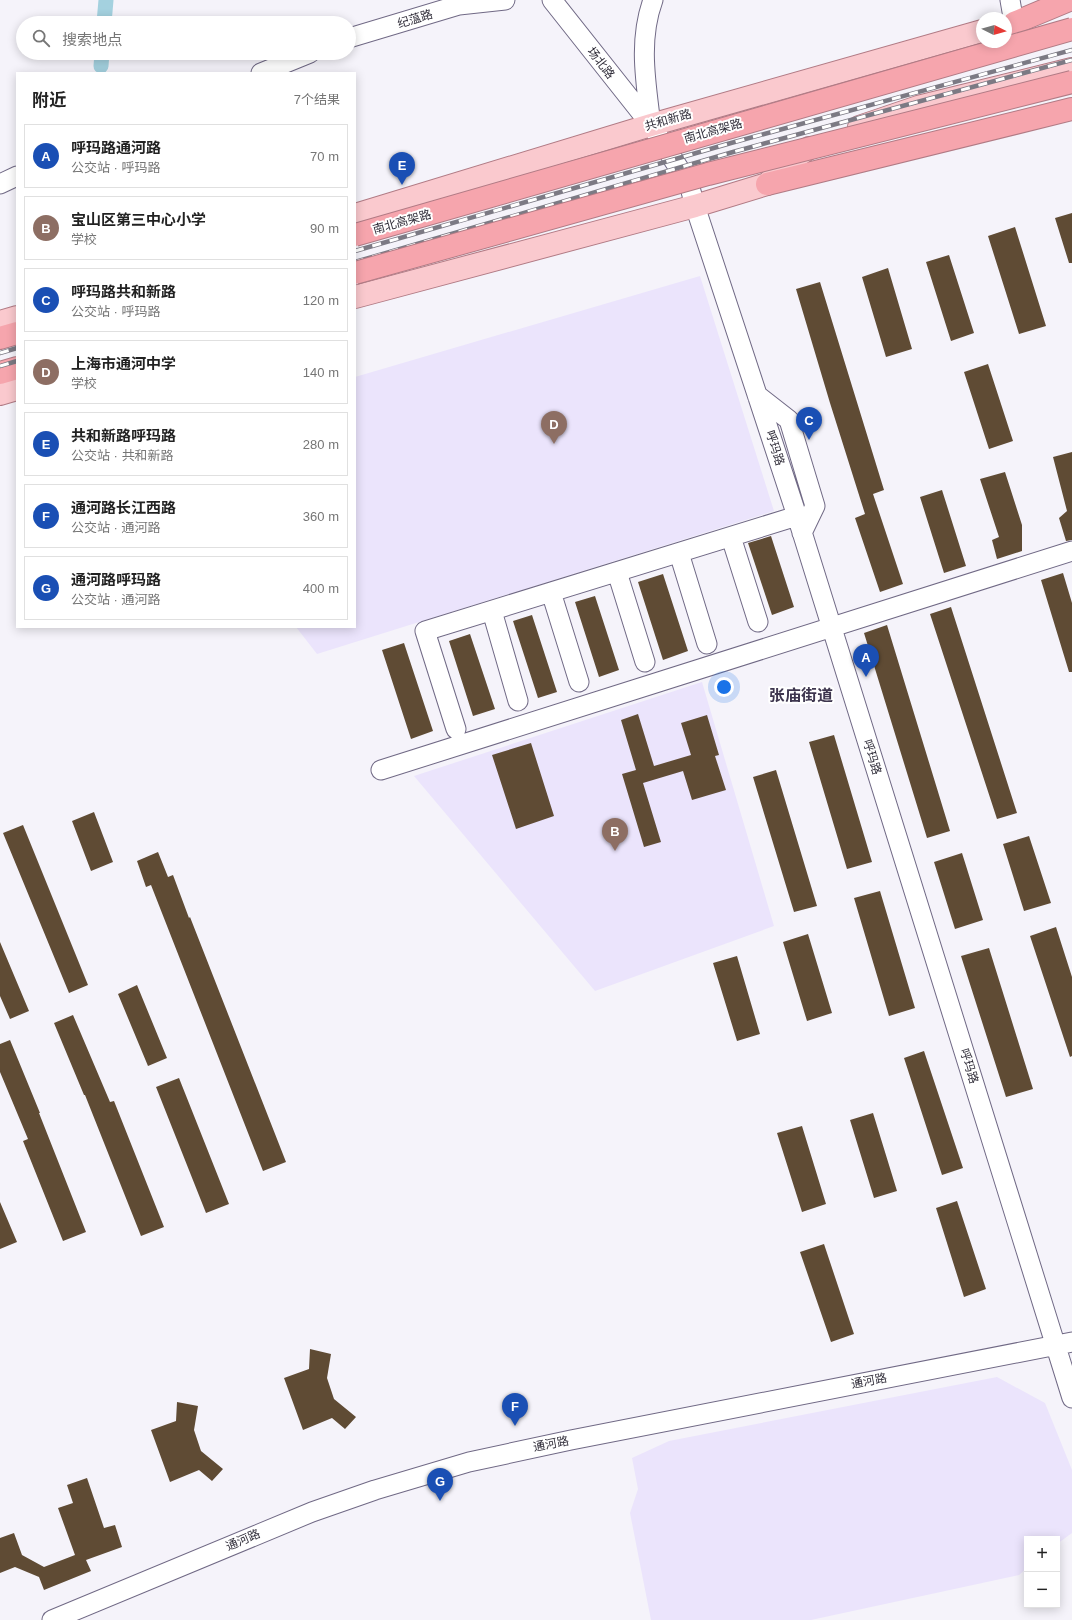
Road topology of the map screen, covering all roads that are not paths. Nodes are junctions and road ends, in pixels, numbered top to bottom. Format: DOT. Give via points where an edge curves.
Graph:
graph roads {
  1 [pos="506,0"];
  2 [pos="552,0"];
  3 [pos="653,0"];
  4 [pos="1010,0"];
  5 [pos="1069,0"];
  6 [pos="1072,10"];
  7 [pos="1010,12"];
  8 [pos="1012,23"];
  9 [pos="1012,24"];
  10 [pos="1072,29"];
  11 [pos="976,34"];
  12 [pos="356,36"];
  13 [pos="293,60"];
  14 [pos="1072,69"];
  15 [pos="263,72"];
  16 [pos="1072,82"];
  17 [pos="1072,109"];
  18 [pos="651,125"];
  19 [pos="16,176"];
  20 [pos="0,184"];
  21 [pos="767,184"];
  22 [pos="395,202"];
  23 [pos="695,206"];
  24 [pos="356,207"];
  25 [pos="356,215"];
  26 [pos="356,235"];
  27 [pos="356,273"];
  28 [pos="416,281"];
  29 [pos="356,297"];
  30 [pos="16,304"];
  31 [pos="0,308"];
  32 [pos="356,308"];
  33 [pos="16,316"];
  34 [pos="0,322"];
  35 [pos="16,334"];
  36 [pos="0,338"];
  37 [pos="16,368"];
  38 [pos="0,373"];
  39 [pos="16,389"];
  40 [pos="0,394"];
  41 [pos="16,403"];
  42 [pos="0,408"];
  43 [pos="800,524"];
  44 [pos="731,537"];
  45 [pos="1072,551"];
  46 [pos="679,553"];
  47 [pos="616,572"];
  48 [pos="551,592"];
  49 [pos="492,611"];
  50 [pos="758,622"];
  51 [pos="831,626"];
  52 [pos="707,644"];
  53 [pos="645,662"];
  54 [pos="579,682"];
  55 [pos="518,701"];
  56 [pos="456,729"];
  57 [pos="381,770"];
  58 [pos="1064,1343"];
  59 [pos="1072,1398"];
  60 [pos="52,1620"];
  1 -- 12 [label="street, 纪蕰路" via="459,6"];
  2 -- 18 [label="street, 场北路"];
  3 -- 18 [label="street" via="644,42 644,69"];
  4 -- 7 [label="street"];
  5 -- 8 [label="highway"];
  6 -- 9 [label="main road"];
  10 -- 26 [label="highway, 南北高架路, bridge"];
  11 -- 18 [label="main road, 共和新路"];
  13 -- 15 [label="street"];
  14 -- 21 [label="main road" via="918,107 819,141 789,162"];
  16 -- 27 [label="highway, bridge" via="708,174"];
  17 -- 21 [label="highway"];
  18 -- 22 [label="main road, 共和新路"];
  18 -- 23 [label="street" via="689,184"];
  19 -- 20 [label="street"];
  21 -- 23 [label="main road"];
  22 -- 24 [label="main road"];
  22 -- 25 [label="main road, 共和新路"];
  23 -- 28 [label="main road"];
  23 -- 43 [label="street" via="757,395 789,420 815,506"];
  28 -- 29 [label="main road"];
  28 -- 32 [label="main road" via="384,300"];
  30 -- 31 [label="main road"];
  33 -- 34 [label="main road"];
  35 -- 36 [label="highway"];
  37 -- 38 [label="highway"];
  39 -- 40 [label="main road"];
  41 -- 42 [label="main road"];
  43 -- 44 [label="street"];
  43 -- 51 [label="street, 呼玛路"];
  44 -- 46 [label="street"];
  44 -- 50 [label="street"];
  45 -- 51 [label="street"];
  46 -- 47 [label="street"];
  46 -- 52 [label="street"];
  47 -- 48 [label="street"];
  47 -- 53 [label="street"];
  48 -- 49 [label="street"];
  48 -- 54 [label="street"];
  49 -- 55 [label="street"];
  49 -- 56 [label="street" via="425,632"];
  51 -- 57 [label="street"];
  51 -- 58 [label="street, 呼玛路"];
  58 -- 59 [label="street, 呼玛路"];
  58 -- 60 [label="street, 通河路" via="608,1432 469,1462 374,1490 312,1512"];
}
